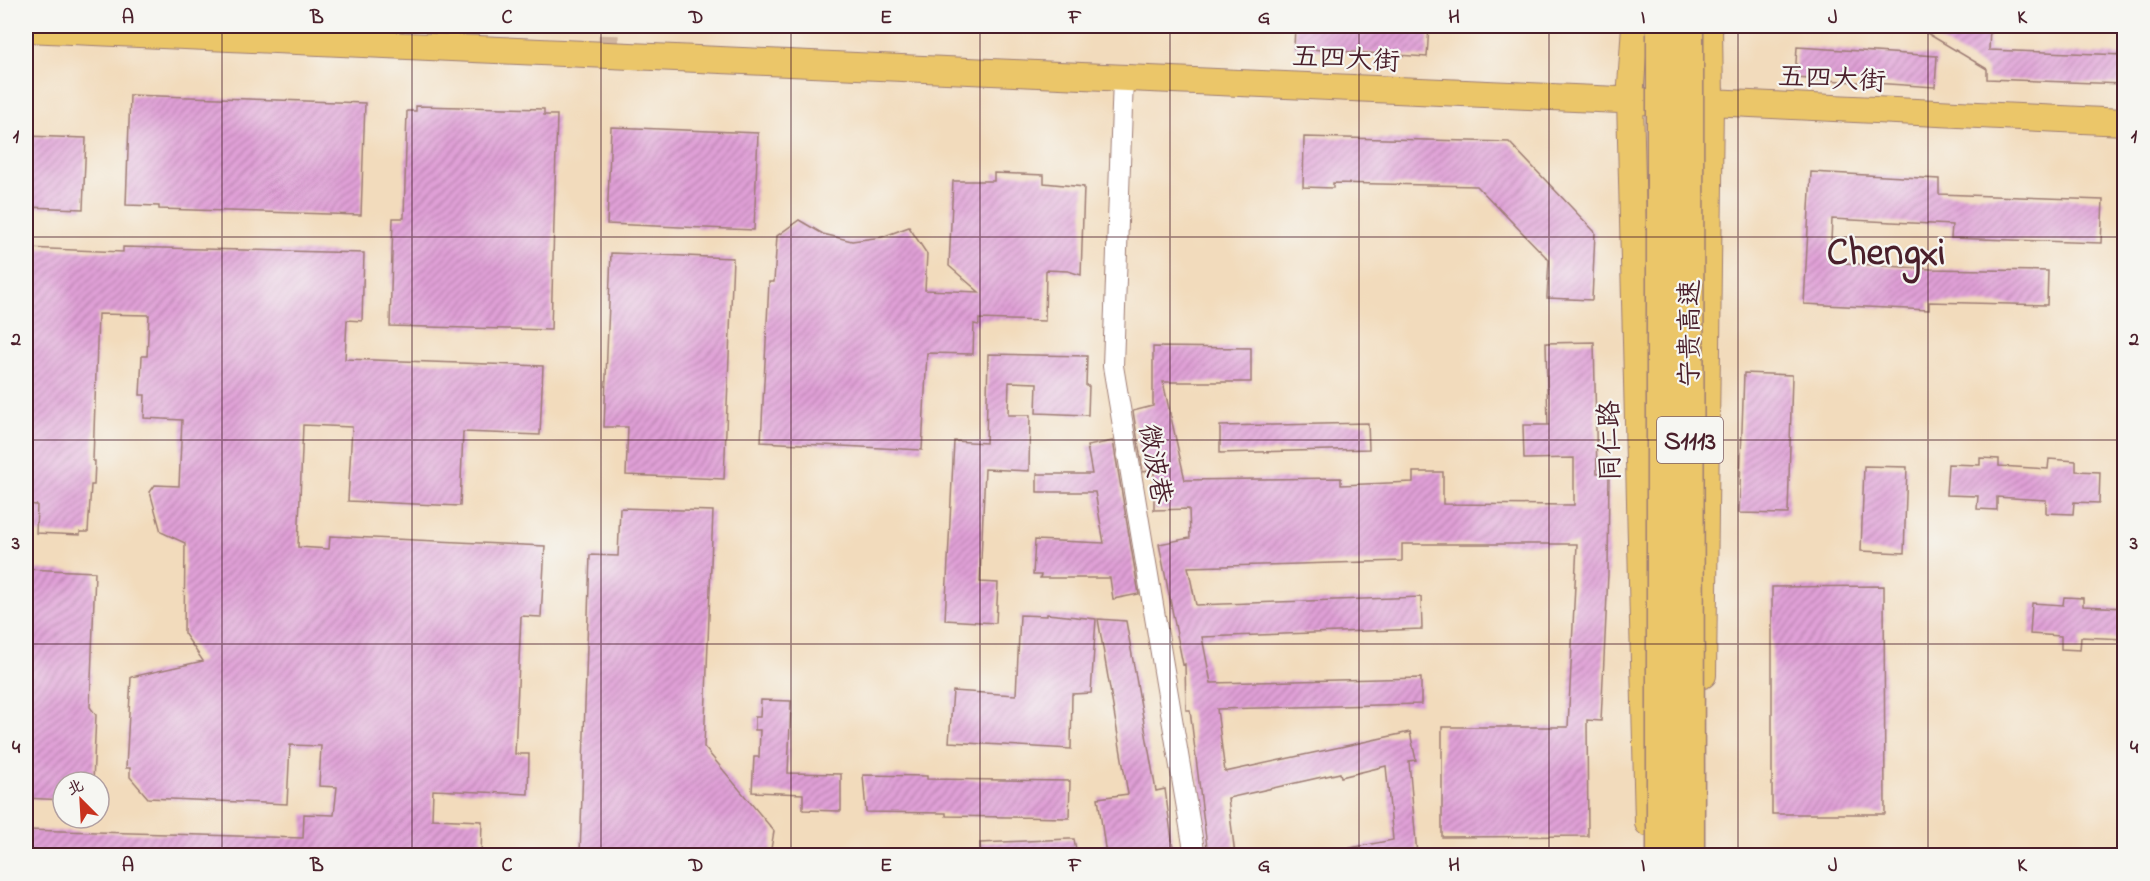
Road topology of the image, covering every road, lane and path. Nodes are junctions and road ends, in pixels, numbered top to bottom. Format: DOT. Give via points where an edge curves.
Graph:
graph roads {
  1 [pos="1635,26"];
  2 [pos="1662,26"];
  3 [pos="1689,26"];
  4 [pos="1709,26"];
  5 [pos="26,29"];
  6 [pos="1124,78"];
  7 [pos="1630,100"];
  8 [pos="1710,102"];
  9 [pos="2124,122"];
  10 [pos="1195,855"];
  11 [pos="1649,855"];
  12 [pos="1662,855"];
  13 [pos="1689,855"];
  14 [pos="1701,855"];
  1 -- 7 [label="main road, 同仁路"];
  2 -- 12 [label="highway, 宁贵高速 / S1113, bridge"];
  3 -- 13 [label="highway, 宁贵高速 / S1113, bridge"];
  4 -- 8 [label="main road"];
  5 -- 6 [label="main road, 五四大街"];
  6 -- 7 [label="main road, 五四大街"];
  6 -- 10 [label="street, 微波巷" via="1113,366"];
  7 -- 8 [label="main road, 五四大街"];
  7 -- 11 [label="main road, 同仁路"];
  8 -- 9 [label="main road, 五四大街"];
  8 -- 14 [label="main road"];
}
